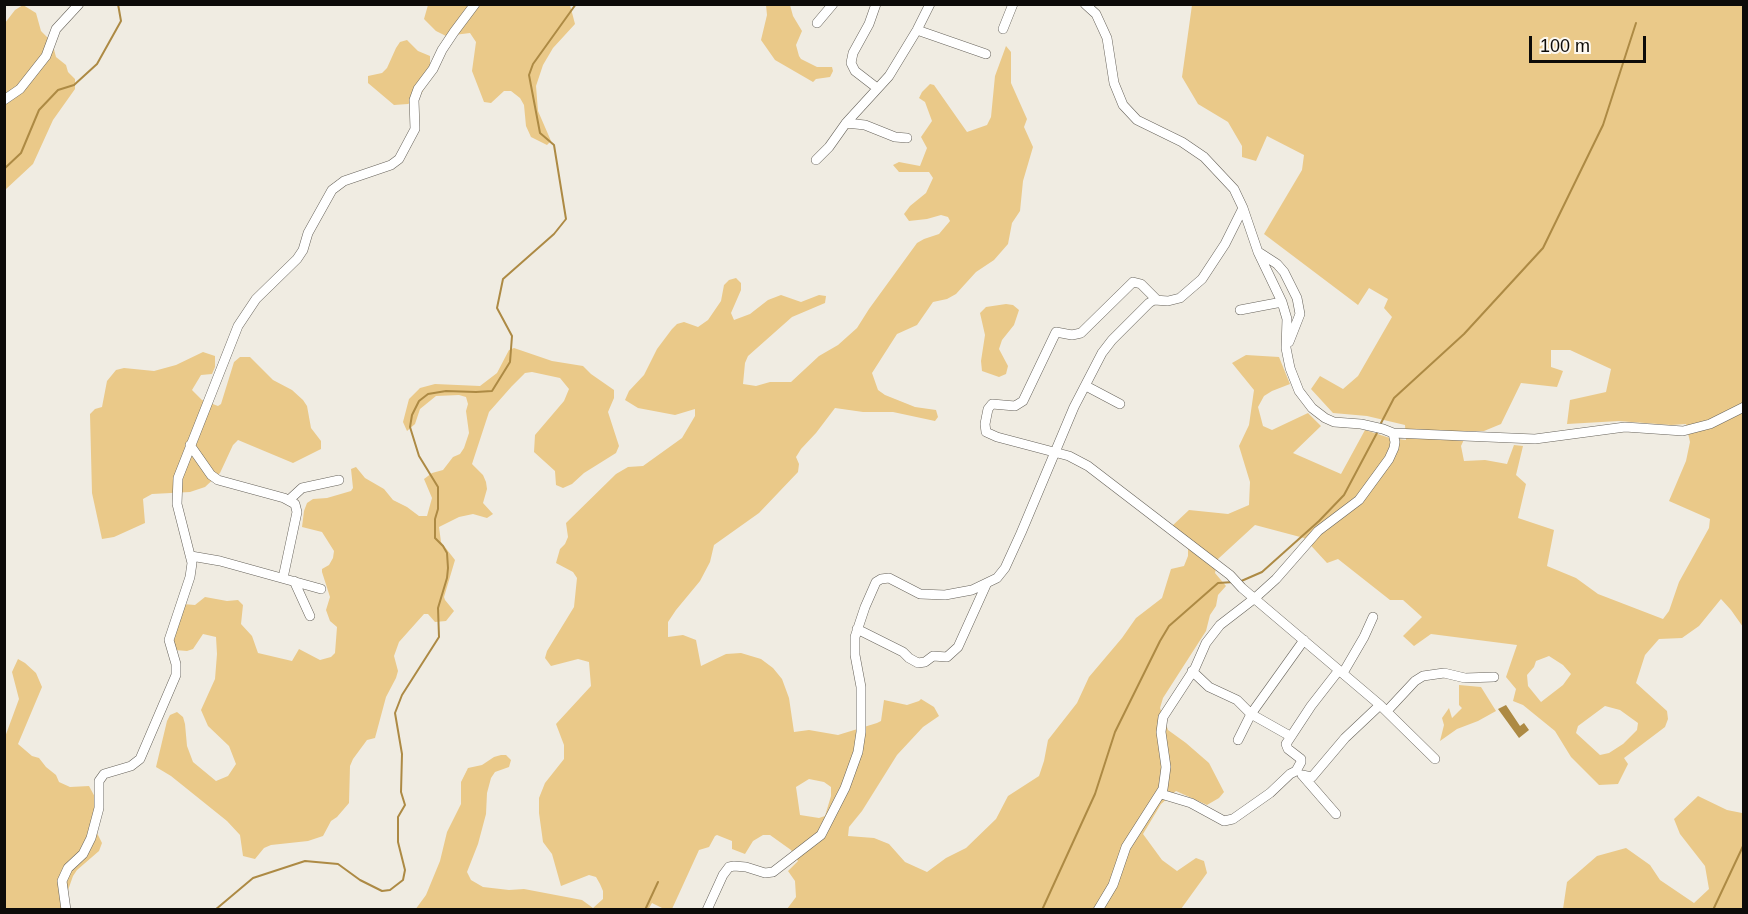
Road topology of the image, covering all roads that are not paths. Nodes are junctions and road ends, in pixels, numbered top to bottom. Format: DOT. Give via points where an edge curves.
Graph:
graph roads {
  1 [pos="79,4"];
  2 [pos="475,4"];
  3 [pos="833,4"];
  4 [pos="876,4"];
  5 [pos="930,4"];
  6 [pos="1012,4"];
  7 [pos="1085,4"];
  8 [pos="817,22"];
  9 [pos="1002,29"];
  10 [pos="917,30"];
  11 [pos="986,54"];
  12 [pos="877,88"];
  13 [pos="4,100"];
  14 [pos="846,123"];
  15 [pos="907,138"];
  16 [pos="816,160"];
  17 [pos="1243,208"];
  18 [pos="1258,252"];
  19 [pos="1157,300"];
  20 [pos="1282,302"];
  21 [pos="1240,310"];
  22 [pos="1286,348"];
  23 [pos="1086,386"];
  24 [pos="1120,404"];
  25 [pos="1743,407"];
  26 [pos="1393,433"];
  27 [pos="190,445"];
  28 [pos="1056,453"];
  29 [pos="339,480"];
  30 [pos="289,500"];
  31 [pos="191,556"];
  32 [pos="283,578"];
  33 [pos="294,581"];
  34 [pos="986,585"];
  35 [pos="321,589"];
  36 [pos="1255,598"];
  37 [pos="310,616"];
  38 [pos="1373,617"];
  39 [pos="857,628"];
  40 [pos="1304,640"];
  41 [pos="1341,671"];
  42 [pos="1192,672"];
  43 [pos="1494,677"];
  44 [pos="1384,708"];
  45 [pos="1251,714"];
  46 [pos="1290,736"];
  47 [pos="1238,740"];
  48 [pos="1435,759"];
  49 [pos="1299,773"];
  50 [pos="1161,794"];
  51 [pos="1336,814"];
  52 [pos="66,909"];
  53 [pos="707,909"];
  54 [pos="1098,909"];
  1 -- 13 [label="street" via="56,29 46,56 33,73"];
  2 -- 27 [label="street" via="418,89 414,100 415,129 399,159 344,181 332,190 297,259 245,312"];
  3 -- 8 [label="street"];
  4 -- 12 [label="street" via="851,63"];
  5 -- 10 [label="street"];
  6 -- 9 [label="street"];
  7 -- 17 [label="street" via="1096,14 1107,38 1114,83 1123,105 1137,120 1204,157 1234,189"];
  10 -- 11 [label="street"];
  10 -- 12 [label="street"];
  12 -- 14 [label="street"];
  14 -- 15 [label="street"];
  14 -- 16 [label="street"];
  17 -- 18 [label="street"];
  17 -- 19 [label="street" via="1202,279 1180,298"];
  18 -- 20 [label="street"];
  18 -- 22 [label="street" via="1284,272 1297,298 1300,314"];
  19 -- 23 [label="street" via="1149,303 1106,346"];
  19 -- 28 [label="street" via="1139,282 1131,282 1081,333 1056,332 1021,404 990,406 986,432"];
  20 -- 21 [label="street"];
  20 -- 22 [label="street" via="1287,319"];
  22 -- 26 [label="street" via="1299,391 1317,413 1334,422"];
  23 -- 24 [label="street"];
  23 -- 28 [label="street"];
  25 -- 26 [label="street" via="1710,424 1683,431 1625,427 1535,439"];
  26 -- 36 [label="street" via="1395,448 1359,500 1318,531"];
  27 -- 30 [label="street" via="218,480"];
  27 -- 31 [label="street" via="176,492"];
  28 -- 34 [label="street" via="1005,567 998,578"];
  28 -- 36 [label="street" via="1088,466"];
  29 -- 30 [label="street" via="302,488"];
  30 -- 32 [label="street" via="297,512"];
  31 -- 32 [label="street"];
  31 -- 52 [label="street" via="191,573 169,640 177,669 174,683 140,759 132,766 104,774 99,781 99,808 91,838 62,881"];
  32 -- 33 [label="street"];
  33 -- 35 [label="street"];
  33 -- 37 [label="street"];
  34 -- 39 [label="street" via="930,596 881,579 876,582"];
  34 -- 39 [label="street" via="958,647 948,657 933,656 918,663"];
  36 -- 40 [label="street"];
  36 -- 42 [label="street" via="1220,625"];
  38 -- 41 [label="street" via="1359,648"];
  39 -- 53 [label="street" via="855,655 861,687 858,752 821,835 777,870 765,873 729,867"];
  40 -- 41 [label="street"];
  40 -- 45 [label="street"];
  41 -- 44 [label="street"];
  41 -- 46 [label="street"];
  42 -- 45 [label="street" via="1209,687 1237,700"];
  42 -- 50 [label="street" via="1161,723 1166,767"];
  43 -- 44 [label="street" via="1466,678 1444,673 1424,676"];
  44 -- 48 [label="street"];
  44 -- 49 [label="street" via="1345,738 1312,777"];
  45 -- 46 [label="street"];
  45 -- 47 [label="street"];
  46 -- 49 [label="street" via="1286,747 1301,759"];
  49 -- 50 [label="street" via="1290,774 1229,821"];
  49 -- 51 [label="street"];
  50 -- 54 [label="street" via="1126,847 1113,885"];
}
